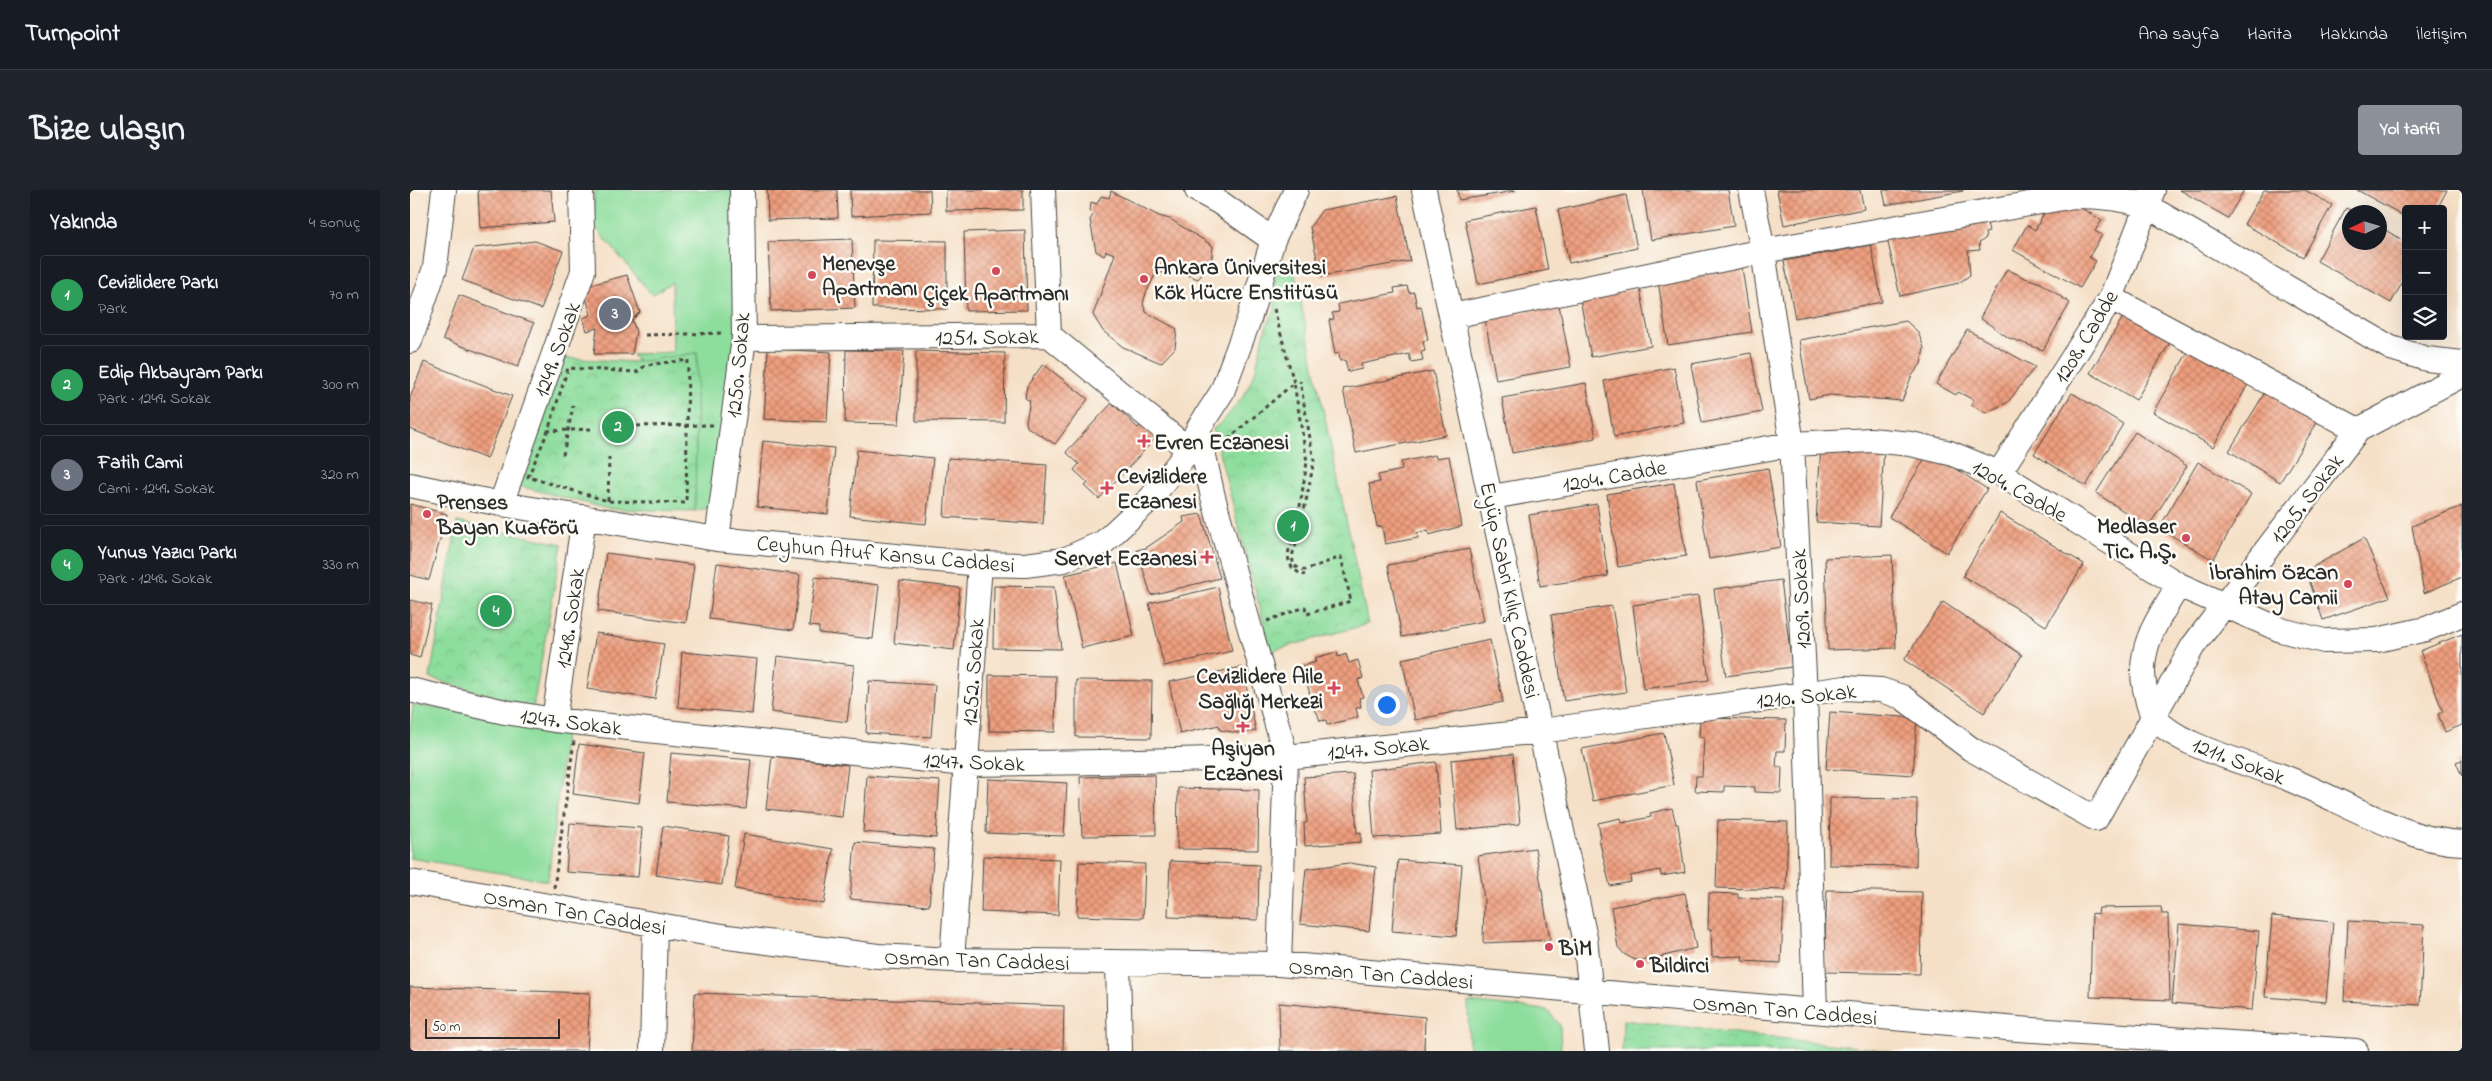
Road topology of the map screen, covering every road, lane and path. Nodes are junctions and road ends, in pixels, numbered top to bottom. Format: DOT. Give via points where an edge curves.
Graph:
graph roads {
  1 [pos="444,190"];
  2 [pos="580,190"];
  3 [pos="742,190"];
  4 [pos="1043,190"];
  5 [pos="1197,190"];
  6 [pos="1296,190"];
  7 [pos="1424,190"];
  8 [pos="1751,190"];
  9 [pos="2150,198"];
  10 [pos="1273,240"];
  11 [pos="1763,251"];
  12 [pos="2111,298"];
  13 [pos="1274,308"];
  14 [pos="1452,316"];
  15 [pos="645,335"];
  16 [pos="1049,335"];
  17 [pos="744,336"];
  18 [pos="410,341"];
  19 [pos="2462,364"];
  20 [pos="2462,375"];
  21 [pos="1300,381"];
  22 [pos="1294,383"];
  23 [pos="573,406"];
  24 [pos="688,425"];
  25 [pos="732,425"];
  26 [pos="629,426"];
  27 [pos="591,428"];
  28 [pos="569,430"];
  29 [pos="2358,430"];
  30 [pos="537,432"];
  31 [pos="1792,444"];
  32 [pos="1197,446"];
  33 [pos="563,455"];
  34 [pos="609,457"];
  35 [pos="1999,473"];
  36 [pos="410,485"];
  37 [pos="1492,497"];
  38 [pos="501,504"];
  39 [pos="608,511"];
  40 [pos="584,517"];
  41 [pos="717,539"];
  42 [pos="980,564"];
  43 [pos="1305,575"];
  44 [pos="2179,585"];
  45 [pos="2223,606"];
  46 [pos="2462,614"];
  47 [pos="1250,627"];
  48 [pos="410,690"];
  49 [pos="1805,694"];
  50 [pos="2153,715"];
  51 [pos="566,721"];
  52 [pos="1541,731"];
  53 [pos="1286,757"];
  54 [pos="965,764"];
  55 [pos="2096,818"];
  56 [pos="2462,843"];
  57 [pos="410,882"];
  58 [pos="551,906"];
  59 [pos="655,925"];
  60 [pos="952,960"];
  61 [pos="1118,962"];
  62 [pos="1279,964"];
  63 [pos="1592,992"];
  64 [pos="1815,1011"];
  65 [pos="652,1051"];
  66 [pos="1120,1051"];
  67 [pos="1586,1051"];
  68 [pos="1597,1051"];
  69 [pos="2356,1051"];
  1 -- 18 [label="street" via="435,268"];
  2 -- 30 [label="street, 1249. Sokak" via="584,271"];
  3 -- 17 [label="street, 1250. Sokak"];
  4 -- 16 [label="street"];
  5 -- 10 [label="street"];
  6 -- 10 [label="street, Ceyhun Atuf Kansu Caddesi"];
  7 -- 14 [label="street, Eyüp Sabri Kılıç Caddesi"];
  8 -- 11 [label="street, 1209. Sokak"];
  9 -- 11 [label="street" via="2074,196"];
  9 -- 12 [label="street, 1208. Cadde"];
  9 -- 19 [label="street" via="2391,348 2427,359"];
  10 -- 32 [label="street, Ceyhun Atuf Kansu Caddesi" via="1249,319 1222,392"];
  11 -- 14 [label="street"];
  11 -- 31 [label="street, 1209. Sokak"];
  12 -- 29 [label="street"];
  12 -- 35 [label="street, 1208. Cadde"];
  13 -- 22 [label="path"];
  14 -- 37 [label="street, Eyüp Sabri Kılıç Caddesi"];
  15 -- 17 [label="path"];
  16 -- 17 [label="street, 1251. Sokak"];
  16 -- 32 [label="street, 1251. Sokak"];
  17 -- 25 [label="street, 1250. Sokak"];
  20 -- 29 [label="street, 1205. Sokak"];
  21 -- 47 [label="path" via="1314,460 1292,559 1294,566 1305,570 1341,556 1351,601 1306,614 1305,607"];
  22 -- 32 [label="path"];
  22 -- 43 [label="path" via="1307,462 1295,538 1288,558 1290,567"];
  23 -- 28 [label="path"];
  24 -- 25 [label="path"];
  24 -- 26 [label="path"];
  24 -- 30 [label="path" via="688,360 646,365 637,372 568,368"];
  24 -- 39 [label="path" via="686,503"];
  25 -- 41 [label="street, 1250. Sokak"];
  27 -- 28 [label="path"];
  28 -- 30 [label="path"];
  28 -- 33 [label="path"];
  29 -- 45 [label="street, 1205. Sokak"];
  30 -- 38 [label="street, 1249. Sokak"];
  30 -- 39 [label="path" via="528,477"];
  31 -- 35 [label="street, 1204. Cadde" via="1871,440 1912,444 1950,453"];
  31 -- 37 [label="street, 1204. Cadde"];
  31 -- 49 [label="street, 1209. Sokak"];
  32 -- 42 [label="street, Ceyhun Atuf Kansu Caddesi" via="1152,498 1104,542 1064,560 1025,565"];
  32 -- 47 [label="street"];
  34 -- 39 [label="path"];
  35 -- 44 [label="street, 1204. Cadde"];
  36 -- 38 [label="street, Ceyhun Atuf Kansu Caddesi"];
  37 -- 52 [label="street, Eyüp Sabri Kılıç Caddesi"];
  38 -- 40 [label="street, Ceyhun Atuf Kansu Caddesi"];
  39 -- 40 [label="street, Ceyhun Atuf Kansu Caddesi"];
  39 -- 41 [label="street, Ceyhun Atuf Kansu Caddesi"];
  40 -- 51 [label="street, 1248. Sokak"];
  41 -- 42 [label="street, Ceyhun Atuf Kansu Caddesi"];
  42 -- 54 [label="street, 1252. Sokak"];
  44 -- 45 [label="street, 1204. Cadde"];
  44 -- 50 [label="street" via="2156,621 2145,646 2142,673"];
  45 -- 46 [label="street, 1204. Cadde" via="2281,630 2324,641 2377,640 2426,629"];
  45 -- 50 [label="street, 1205. Sokak" via="2193,646"];
  47 -- 53 [label="street"];
  48 -- 51 [label="street, 1247. Sokak" via="505,712"];
  49 -- 52 [label="street, 1210. Sokak"];
  49 -- 55 [label="street, 1210. Sokak" via="1866,688 1902,696 1970,749"];
  49 -- 64 [label="street, 1209. Sokak"];
  50 -- 55 [label="street, 1205. Sokak"];
  50 -- 56 [label="street, 1211. Sokak" via="2171,732 2188,741 2260,767 2404,831"];
  51 -- 54 [label="street, 1247. Sokak"];
  51 -- 58 [label="path"];
  52 -- 53 [label="street, 1247. Sokak"];
  52 -- 63 [label="street, Eyüp Sabri Kılıç Caddesi" via="1585,938"];
  53 -- 54 [label="street, 1247. Sokak"];
  53 -- 62 [label="street"];
  54 -- 60 [label="street, 1252. Sokak"];
  57 -- 58 [label="street, Osman Tan Caddesi"];
  58 -- 59 [label="street, Osman Tan Caddesi"];
  59 -- 60 [label="street, Osman Tan Caddesi" via="803,948"];
  59 -- 65 [label="street"];
  60 -- 61 [label="street, Osman Tan Caddesi"];
  61 -- 62 [label="street, Osman Tan Caddesi"];
  61 -- 66 [label="street"];
  62 -- 63 [label="street, Osman Tan Caddesi"];
  63 -- 64 [label="street, Osman Tan Caddesi"];
  63 -- 67 [label="street, Eyüp Sabri Kılıç Caddesi"];
  63 -- 68 [label="street, Eyüp Sabri Kılıç Caddesi"];
  64 -- 69 [label="street, Osman Tan Caddesi" via="2018,1029"];
}
